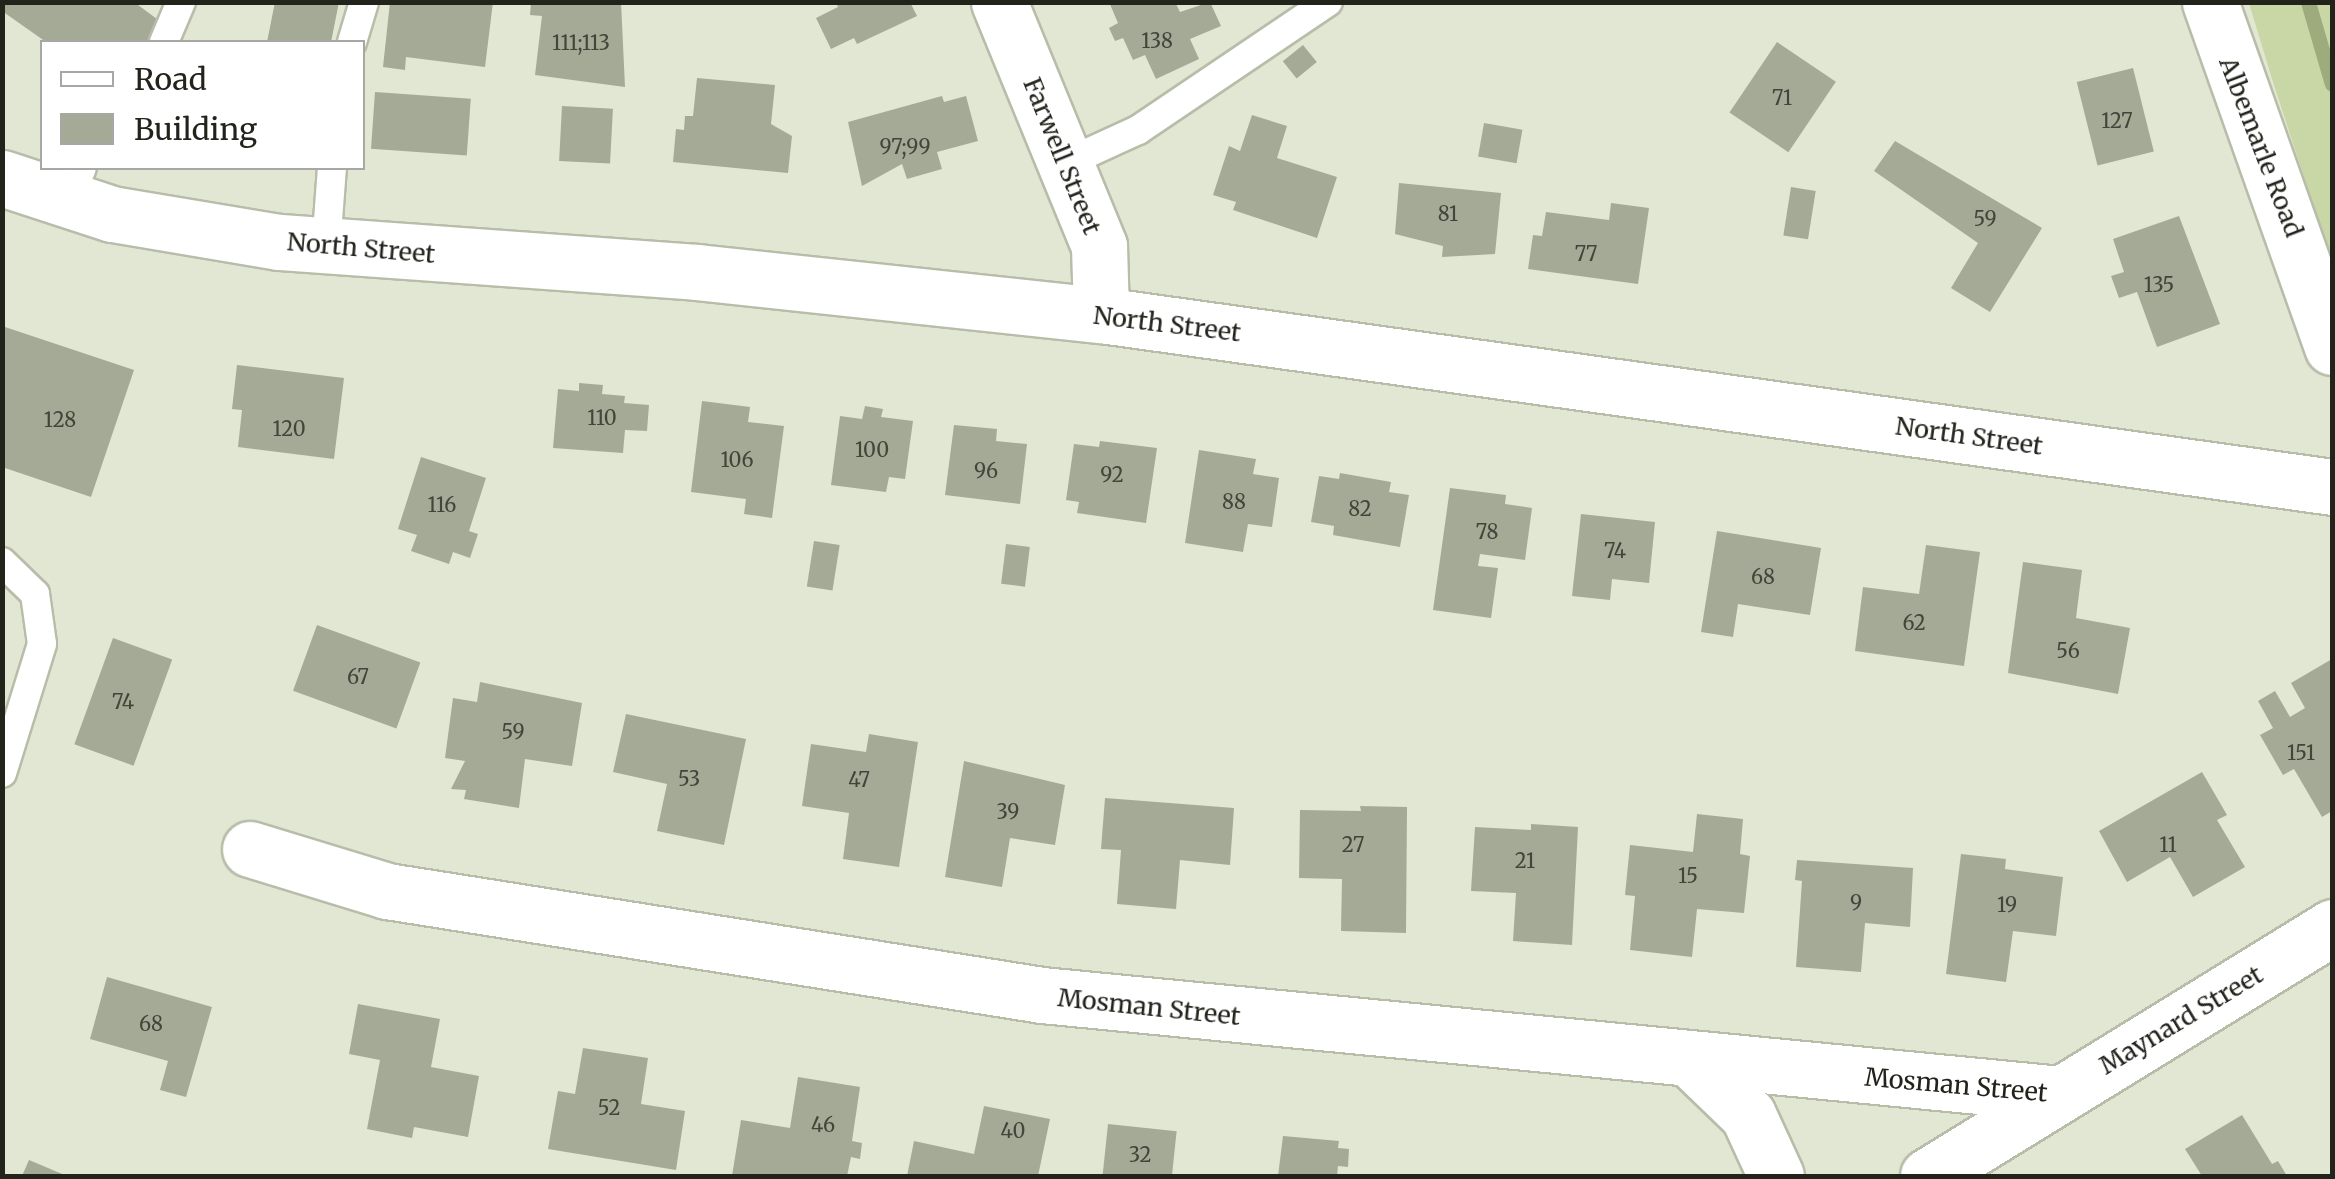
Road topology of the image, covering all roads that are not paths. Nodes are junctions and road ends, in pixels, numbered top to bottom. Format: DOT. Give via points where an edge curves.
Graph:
graph roads {
  1 [pos="181,2"];
  2 [pos="364,2"];
  3 [pos="999,2"];
  4 [pos="1328,2"];
  5 [pos="2210,2"];
  6 [pos="165,40"];
  7 [pos="353,40"];
  8 [pos="1066,163"];
  9 [pos="332,170"];
  10 [pos="2,178"];
  11 [pos="75,185"];
  12 [pos="326,247"];
  13 [pos="1101,315"];
  14 [pos="2332,348"];
  15 [pos="2332,486"];
  16 [pos="2,562"];
  17 [pos="2,773"];
  18 [pos="250,849"];
  19 [pos="2332,927"];
  20 [pos="1693,1062"];
  21 [pos="2060,1094"];
  22 [pos="1776,1176"];
  23 [pos="1928,1176"];
  1 -- 6 [label="lane"];
  2 -- 7 [label="lane"];
  3 -- 8 [label="street, Farwell Street"];
  4 -- 8 [label="lane" via="1138,130"];
  5 -- 14 [label="street, Albemarle Road"];
  8 -- 13 [label="street, Farwell Street" via="1099,246"];
  9 -- 12 [label="lane"];
  10 -- 11 [label="street, North Street"];
  11 -- 12 [label="street, North Street"];
  12 -- 13 [label="street, North Street" via="697,272"];
  13 -- 15 [label="street, North Street"];
  16 -- 17 [label="lane" via="35,594 42,644"];
  18 -- 20 [label="street, Mosman Street" via="387,890 971,985"];
  19 -- 21 [label="street, Maynard Street"];
  20 -- 21 [label="street, Mosman Street"];
  20 -- 22 [label="street" via="1748,1115"];
  21 -- 23 [label="street, Maynard Street"];
}
